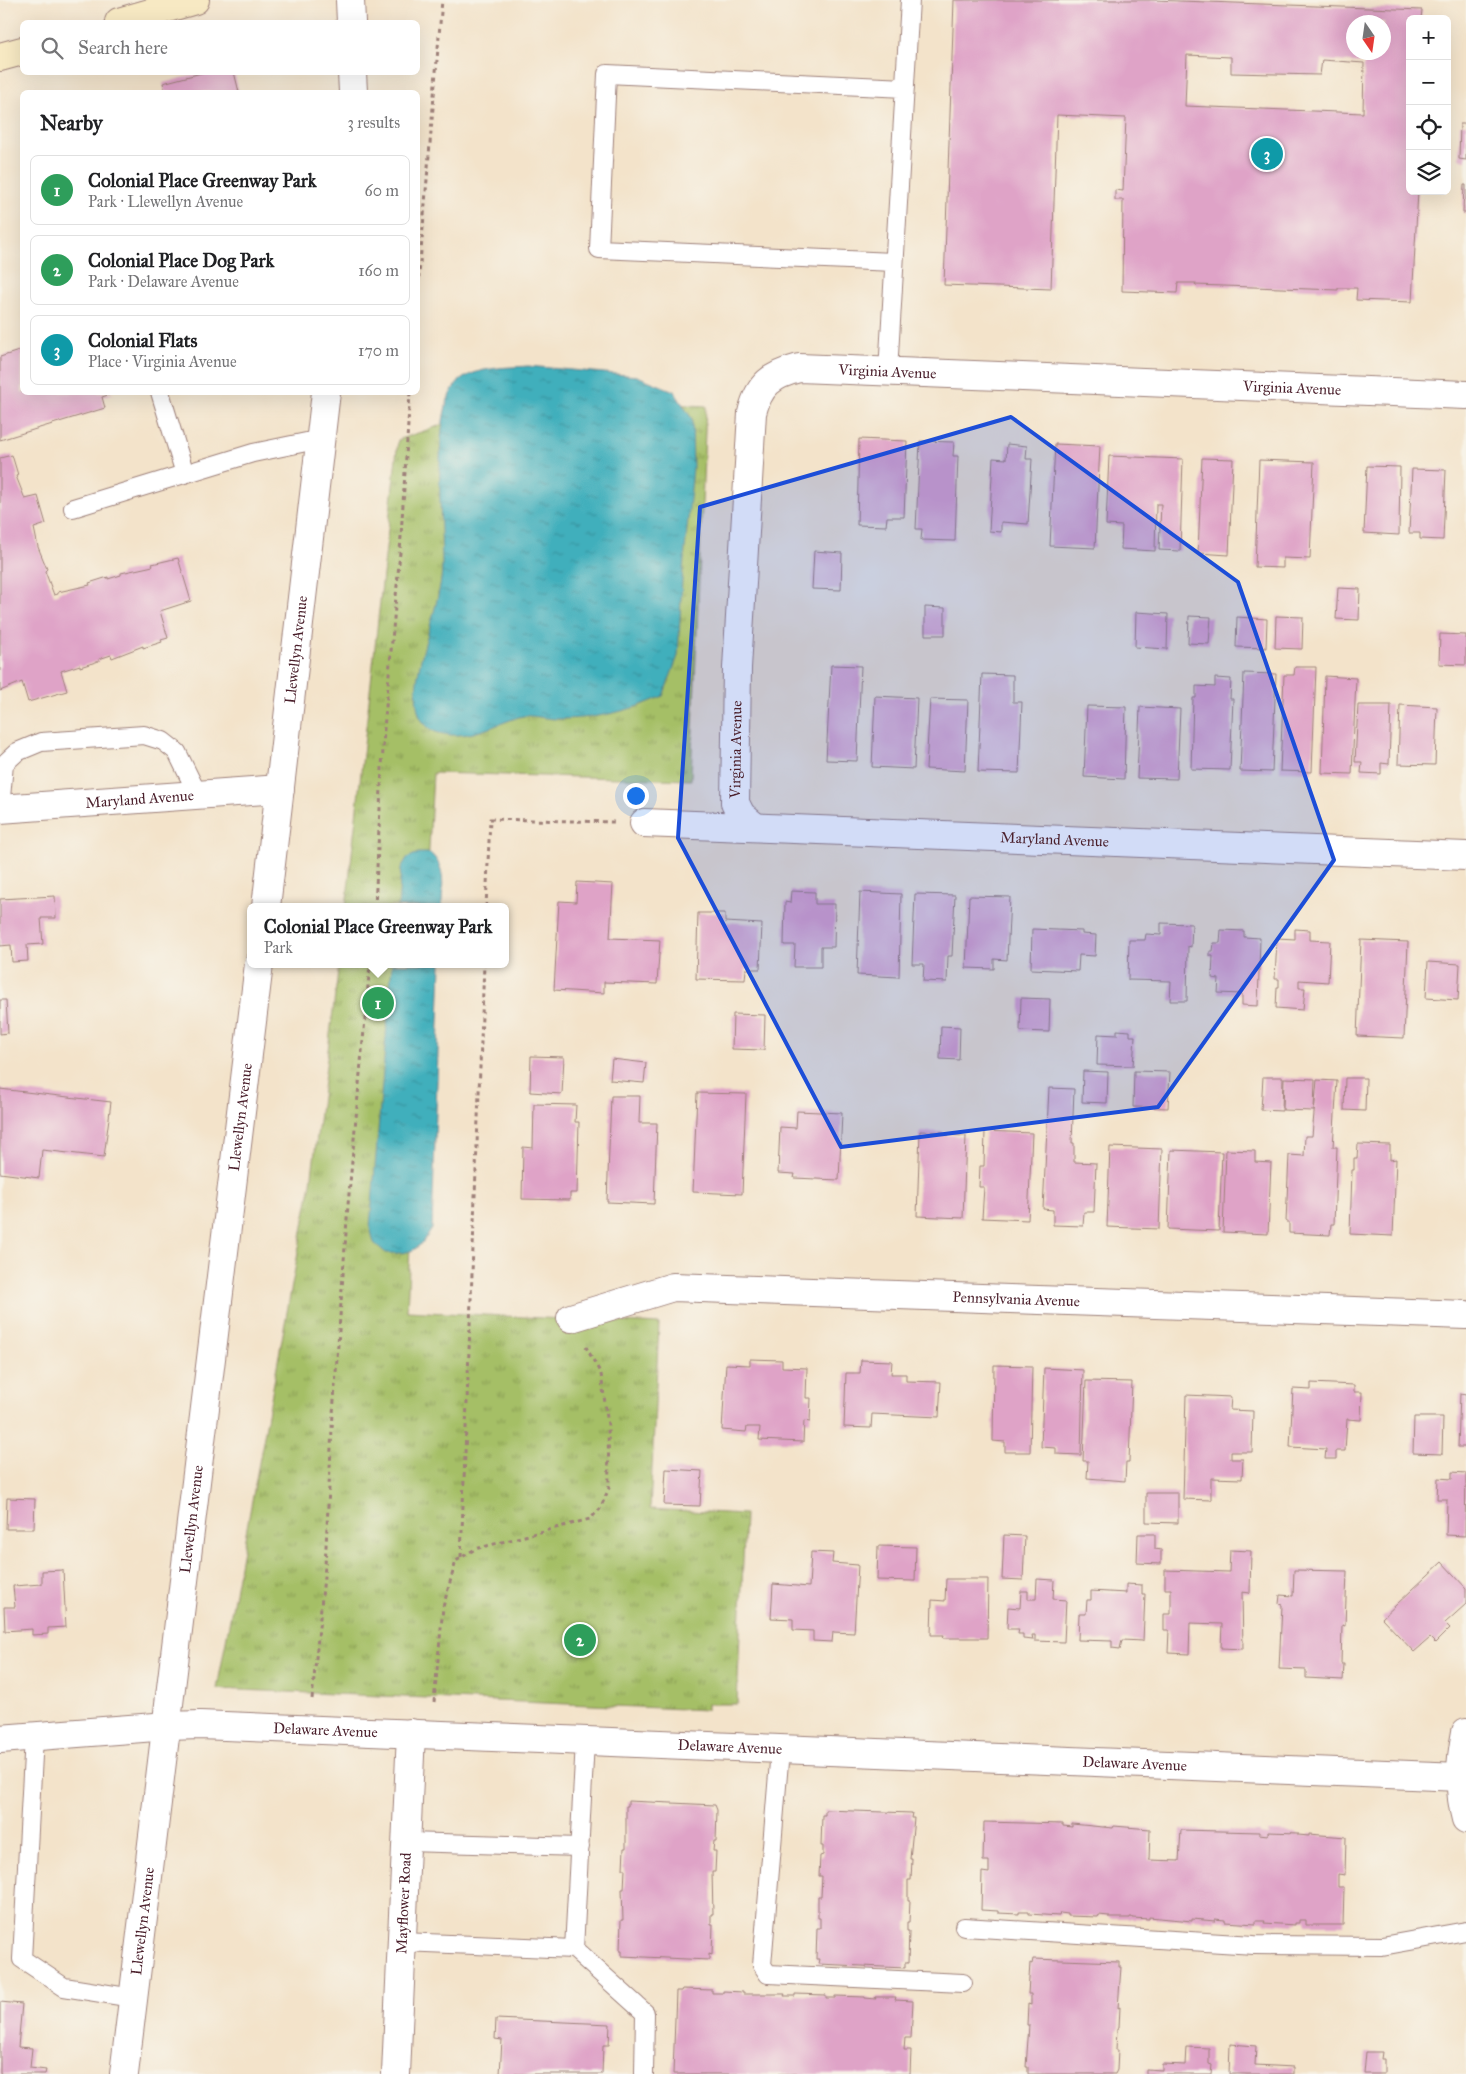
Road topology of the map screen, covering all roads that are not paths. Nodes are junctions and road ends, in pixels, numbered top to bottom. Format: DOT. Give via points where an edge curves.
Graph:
graph roads {
  1 [pos="195,0"];
  2 [pos="350,0"];
  3 [pos="910,0"];
  4 [pos="126,20"];
  5 [pos="351,20"];
  6 [pos="20,52"];
  7 [pos="0,57"];
  8 [pos="352,75"];
  9 [pos="905,88"];
  10 [pos="353,90"];
  11 [pos="894,262"];
  12 [pos="888,372"];
  13 [pos="161,395"];
  14 [pos="326,395"];
  15 [pos="1466,395"];
  16 [pos="321,439"];
  17 [pos="185,474"];
  18 [pos="73,508"];
  19 [pos="280,789"];
  20 [pos="198,795"];
  21 [pos="0,809"];
  22 [pos="644,823"];
  23 [pos="754,826"];
  24 [pos="1466,856"];
  25 [pos="266,903"];
  26 [pos="259,968"];
  27 [pos="1466,1315"];
  28 [pos="570,1318"];
  29 [pos="168,1726"];
  30 [pos="1466,1732"];
  31 [pos="415,1733"];
  32 [pos="34,1737"];
  33 [pos="0,1740"];
  34 [pos="585,1741"];
  35 [pos="780,1750"];
  36 [pos="1460,1777"];
  37 [pos="1466,1819"];
  38 [pos="407,1842"];
  39 [pos="580,1848"];
  40 [pos="964,1927"];
  41 [pos="1466,1931"];
  42 [pos="402,1942"];
  43 [pos="574,1949"];
  44 [pos="963,1982"];
  45 [pos="133,1998"];
  46 [pos="400,2070"];
  47 [pos="124,2074"];
  48 [pos="644,2074"];
  1 -- 4 [label="main road"];
  2 -- 5 [label="street"];
  3 -- 9 [label="lane"];
  6 -- 7 [label="main road"];
  8 -- 10 [label="street"];
  9 -- 11 [label="lane"];
  9 -- 11 [label="lane" via="607,74 599,249"];
  11 -- 12 [label="lane"];
  12 -- 15 [label="street, Virginia Avenue"];
  12 -- 23 [label="street, Virginia Avenue" via="799,368 779,373 766,383 755,400 737,668 735,803 741,815"];
  13 -- 17 [label="lane"];
  14 -- 16 [label="street, Llewellyn Avenue"];
  16 -- 17 [label="lane" via="253,453"];
  16 -- 19 [label="street, Llewellyn Avenue"];
  17 -- 18 [label="lane"];
  19 -- 20 [label="street, Maryland Avenue"];
  19 -- 25 [label="street, Llewellyn Avenue"];
  20 -- 21 [label="street, Maryland Avenue"];
  20 -- 21 [label="lane" via="178,752 163,741 144,735 41,742 17,752 4,764"];
  22 -- 23 [label="street, Maryland Avenue"];
  23 -- 24 [label="street, Maryland Avenue"];
  26 -- 29 [label="street, Llewellyn Avenue"];
  27 -- 28 [label="street, Pennsylvania Avenue" via="673,1287"];
  29 -- 31 [label="street, Delaware Avenue"];
  29 -- 32 [label="street, Delaware Avenue"];
  29 -- 45 [label="street, Llewellyn Avenue"];
  30 -- 36 [label="street"];
  31 -- 34 [label="street, Delaware Avenue"];
  31 -- 38 [label="street, Mayflower Road"];
  32 -- 33 [label="street, Delaware Avenue"];
  32 -- 45 [label="lane" via="22,1959 64,1987"];
  34 -- 35 [label="street, Delaware Avenue"];
  34 -- 39 [label="lane"];
  35 -- 36 [label="street, Delaware Avenue"];
  35 -- 44 [label="lane" via="762,1965 768,1974"];
  36 -- 37 [label="street"];
  38 -- 39 [label="lane"];
  38 -- 42 [label="street, Mayflower Road"];
  39 -- 43 [label="lane"];
  40 -- 41 [label="lane" via="1254,1944 1382,1946"];
  42 -- 43 [label="lane"];
  42 -- 46 [label="street, Mayflower Road"];
  43 -- 48 [label="lane" via="645,2013"];
  45 -- 47 [label="street, Llewellyn Avenue"];
}
